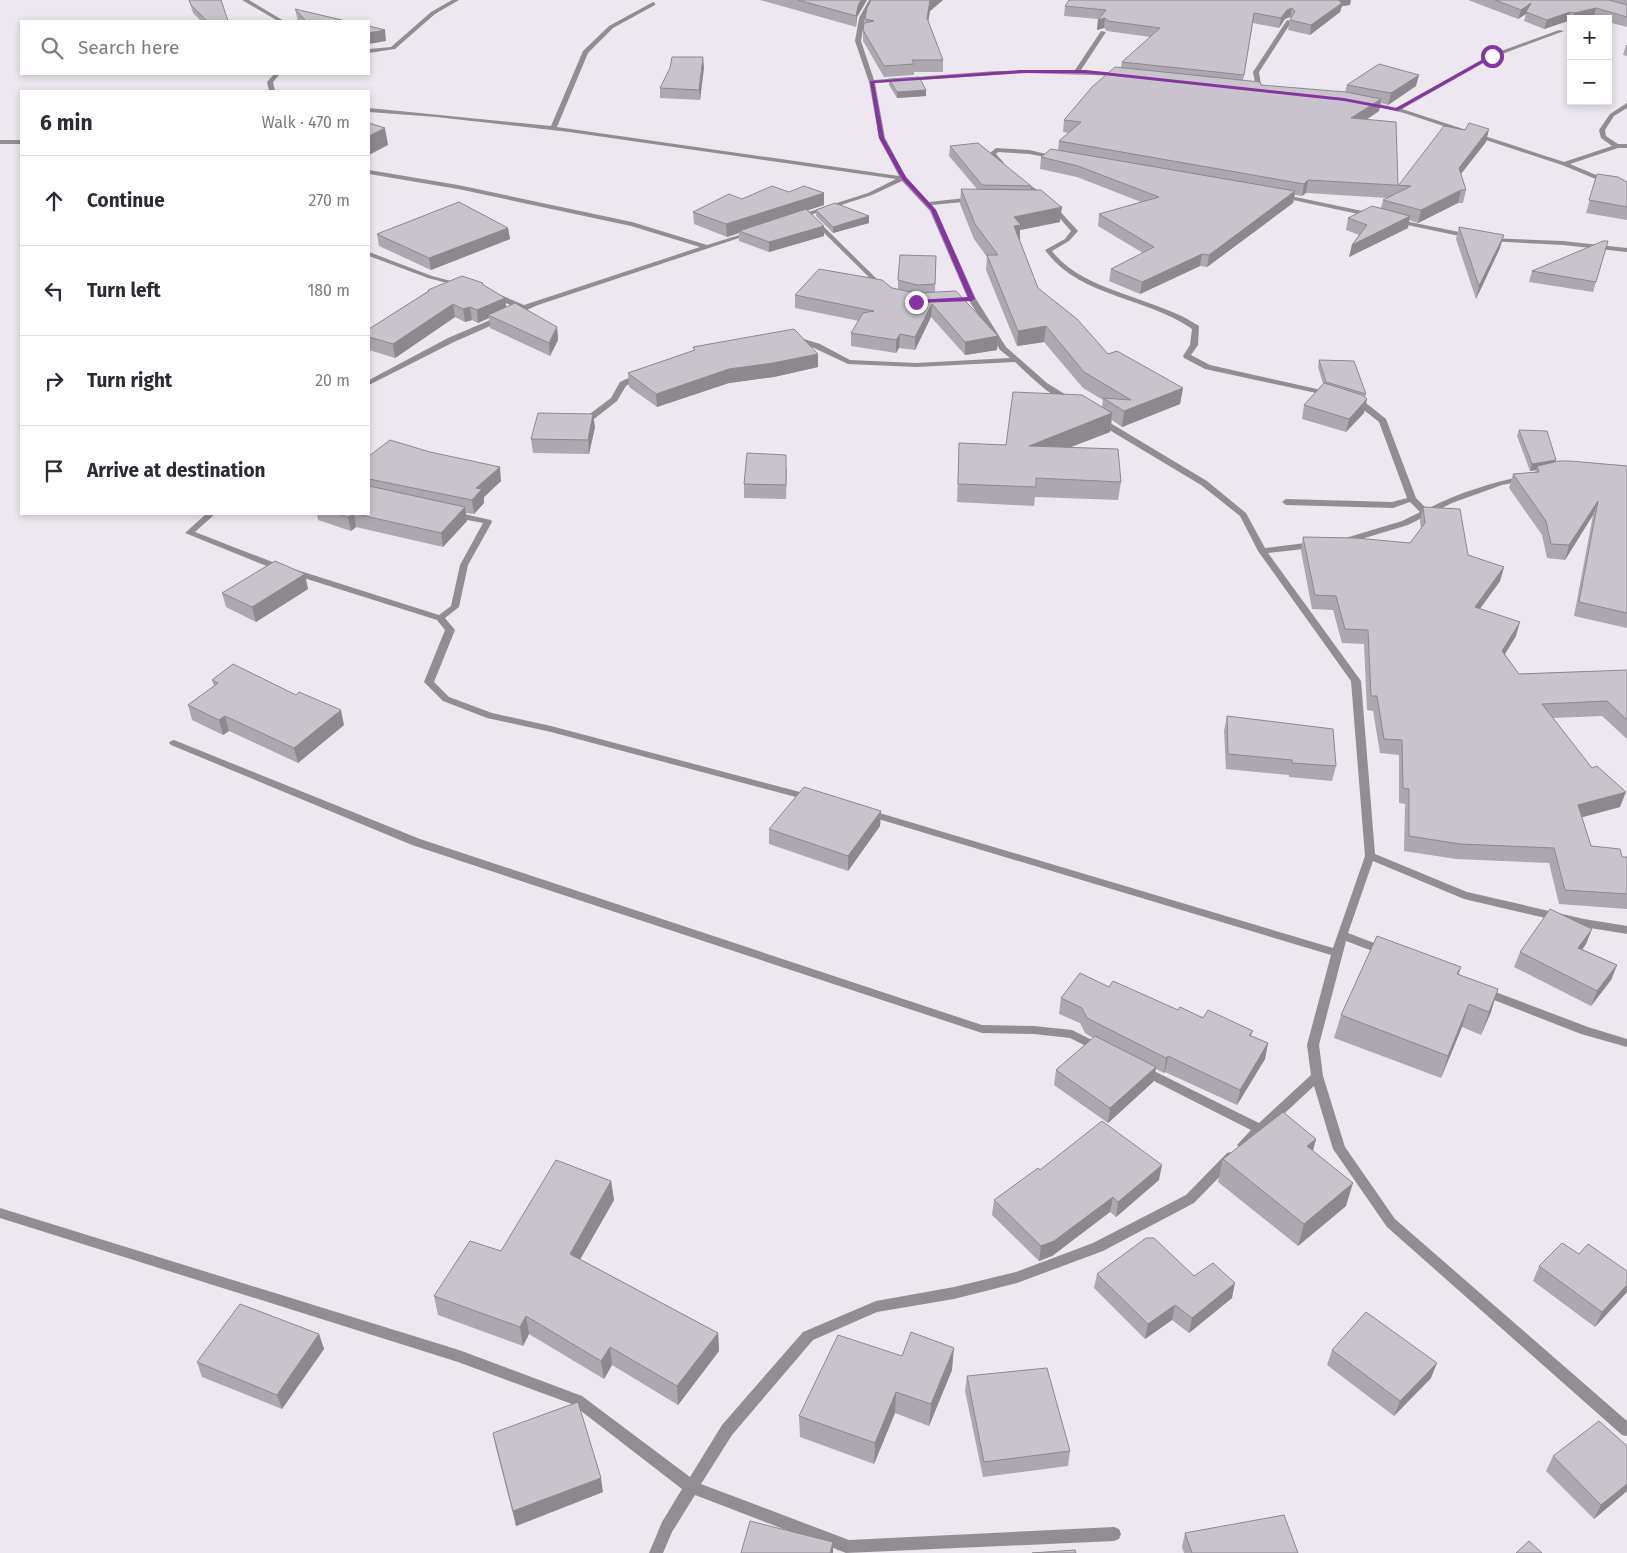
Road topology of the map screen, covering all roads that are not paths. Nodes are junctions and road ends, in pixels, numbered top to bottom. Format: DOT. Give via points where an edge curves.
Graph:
graph roads {
  1 [pos="245,0"];
  2 [pos="456,0"];
  3 [pos="872,0"];
  4 [pos="652,4"];
  5 [pos="279,20"];
  6 [pos="1289,21"];
  7 [pos="1561,30"];
  8 [pos="1103,32"];
  9 [pos="370,51"];
  10 [pos="1077,72"];
  11 [pos="276,75"];
  12 [pos="1124,76"];
  13 [pos="872,82"];
  14 [pos="272,90"];
  15 [pos="1249,90"];
  16 [pos="1259,91"];
  17 [pos="1268,92"];
  18 [pos="1361,102"];
  19 [pos="1627,105"];
  20 [pos="370,110"];
  21 [pos="1397,110"];
  22 [pos="553,129"];
  23 [pos="0,142"];
  24 [pos="20,142"];
  25 [pos="1617,146"];
  26 [pos="1627,146"];
  27 [pos="1066,159"];
  28 [pos="1564,164"];
  29 [pos="1009,171"];
  30 [pos="370,172"];
  31 [pos="1014,177"];
  32 [pos="903,178"];
  33 [pos="1627,190"];
  34 [pos="1274,195"];
  35 [pos="985,199"];
  36 [pos="1039,200"];
  37 [pos="1048,201"];
  38 [pos="928,204"];
  39 [pos="808,214"];
  40 [pos="790,220"];
  41 [pos="762,229"];
  42 [pos="707,247"];
  43 [pos="1627,250"];
  44 [pos="370,254"];
  45 [pos="467,286"];
  46 [pos="484,291"];
  47 [pos="888,292"];
  48 [pos="524,308"];
  49 [pos="789,339"];
  50 [pos="1017,360"];
  51 [pos="646,373"];
  52 [pos="370,382"];
  53 [pos="1075,404"];
  54 [pos="1090,414"];
  55 [pos="586,421"];
  56 [pos="1537,475"];
  57 [pos="1412,498"];
  58 [pos="1286,502"];
  59 [pos="442,512"];
  60 [pos="1426,513"];
  61 [pos="210,515"];
  62 [pos="1338,542"];
  63 [pos="1319,544"];
  64 [pos="1262,551"];
  65 [pos="440,618"];
  66 [pos="174,743"];
  67 [pos="820,800"];
  68 [pos="859,810"];
  69 [pos="1370,856"];
  70 [pos="1627,930"];
  71 [pos="1342,935"];
  72 [pos="1338,953"];
  73 [pos="1397,957"];
  74 [pos="1469,986"];
  75 [pos="1627,1043"];
  76 [pos="1114,1056"];
  77 [pos="1131,1064"];
  78 [pos="1317,1076"];
  79 [pos="1260,1129"];
  80 [pos="0,1213"];
  81 [pos="1627,1430"];
  82 [pos="691,1487"];
  83 [pos="1114,1534"];
  84 [pos="656,1553"];
  1 -- 5 [label="street"];
  2 -- 9 [label="street" via="433,13 393,48"];
  3 -- 13 [label="street" via="862,18 858,41"];
  4 -- 22 [label="street" via="612,27 586,52"];
  6 -- 16 [label="street" via="1256,72"];
  7 -- 21 [label="street" via="1492,56"];
  8 -- 10 [label="street"];
  10 -- 12 [label="street"];
  10 -- 13 [label="street" via="1020,72"];
  11 -- 14 [label="street" via="270,82"];
  13 -- 32 [label="street" via="882,138"];
  15 -- 16 [label="street"];
  16 -- 17 [label="street"];
  18 -- 21 [label="street"];
  19 -- 25 [label="street" via="1612,116 1602,130 1603,137"];
  20 -- 22 [label="street"];
  21 -- 28 [label="street"];
  22 -- 32 [label="street"];
  23 -- 24 [label="street"];
  25 -- 26 [label="street"];
  25 -- 28 [label="street"];
  27 -- 29 [label="street" via="996,150 992,154"];
  28 -- 33 [label="street"];
  30 -- 42 [label="street" via="458,187 632,224"];
  31 -- 37 [label="street"];
  32 -- 38 [label="street"];
  32 -- 39 [label="street" via="870,194"];
  34 -- 43 [label="street" via="1498,241 1563,243"];
  35 -- 38 [label="street"];
  36 -- 37 [label="street"];
  37 -- 57 [label="street" via="1075,231 1067,240 1048,250 1052,259 1097,286 1180,318 1196,328 1194,345 1187,356 1208,367 1345,398 1363,405 1383,421"];
  38 -- 50 [label="street" via="967,299 1003,348"];
  39 -- 40 [label="street"];
  39 -- 47 [label="street"];
  41 -- 42 [label="street"];
  42 -- 48 [label="street"];
  44 -- 45 [label="street" via="430,277"];
  46 -- 48 [label="street"];
  48 -- 52 [label="street" via="451,340"];
  49 -- 50 [label="street" via="796,338 817,346 848,362 916,365"];
  50 -- 53 [label="street" via="1044,385"];
  51 -- 55 [label="street" via="623,384 614,399"];
  54 -- 64 [label="street" via="1204,483 1243,514"];
  56 -- 60 [label="street" via="1492,486"];
  57 -- 58 [label="street" via="1393,505"];
  57 -- 60 [label="street"];
  59 -- 65 [label="street" via="488,522 464,565 455,607"];
  60 -- 62 [label="street" via="1405,523"];
  61 -- 65 [label="street" via="189,533 272,566"];
  63 -- 64 [label="street"];
  64 -- 69 [label="street" via="1356,681"];
  65 -- 67 [label="street" via="450,630 429,682 446,699 464,708"];
  66 -- 76 [label="street" via="416,842 982,1029 1072,1034"];
  68 -- 72 [label="street"];
  69 -- 70 [label="street" via="1464,895"];
  69 -- 71 [label="street"];
  71 -- 72 [label="street"];
  71 -- 73 [label="street"];
  72 -- 78 [label="street" via="1313,1046"];
  74 -- 75 [label="street" via="1585,1031"];
  77 -- 79 [label="street"];
  78 -- 79 [label="street"];
  78 -- 81 [label="street" via="1339,1149 1391,1223"];
  79 -- 82 [label="street" via="1190,1198 1098,1247 1017,1277 954,1293 876,1307 808,1336 727,1430"];
  80 -- 82 [label="street" via="459,1356 577,1400"];
  82 -- 83 [label="street" via="849,1547"];
  82 -- 84 [label="street" via="667,1526"];
}
